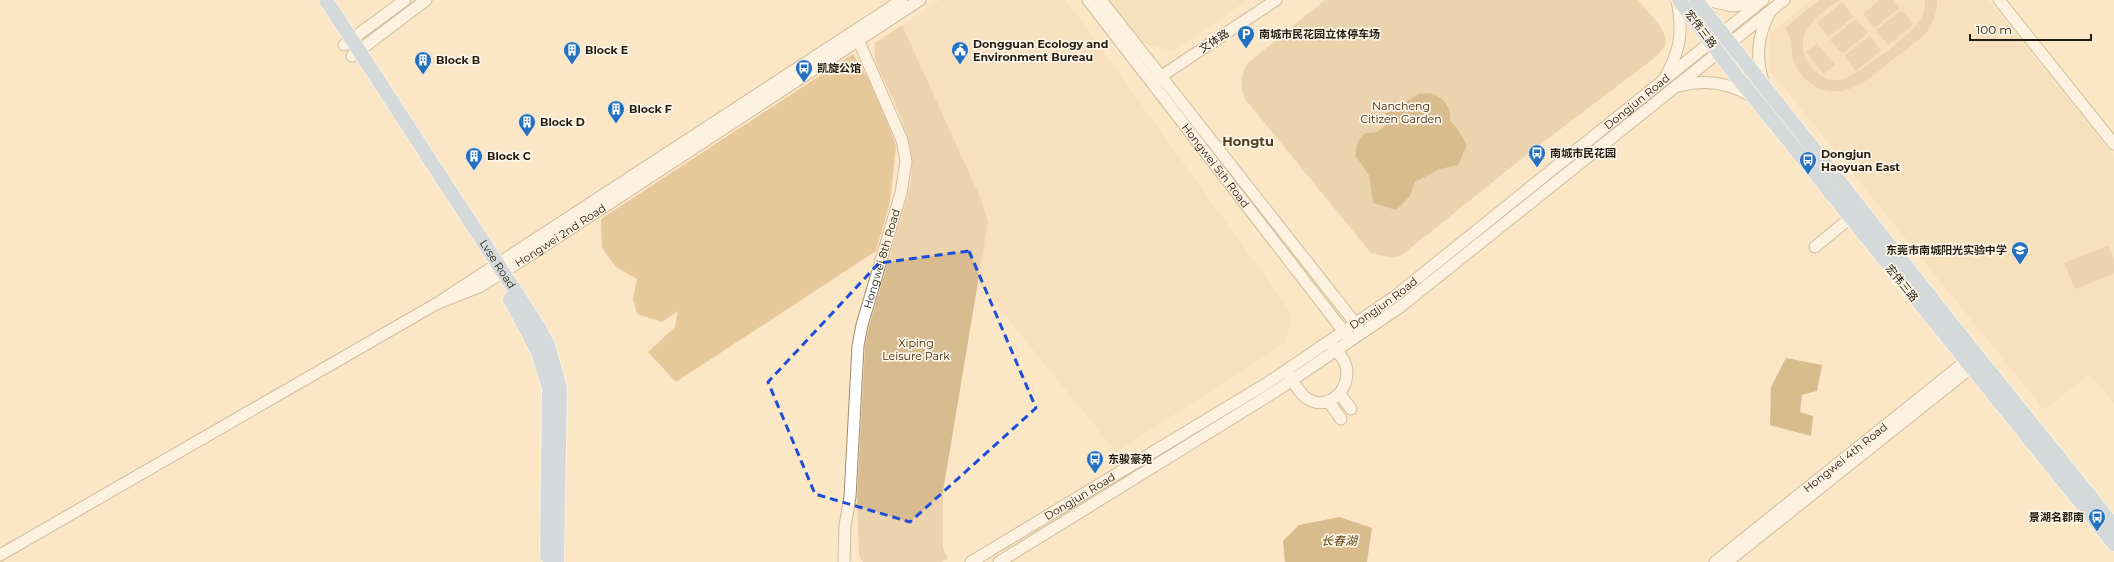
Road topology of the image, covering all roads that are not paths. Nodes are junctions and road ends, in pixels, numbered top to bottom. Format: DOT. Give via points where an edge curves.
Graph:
graph roads {
  1 [pos="315,0"];
  2 [pos="326,0"];
  3 [pos="405,0"];
  4 [pos="426,0"];
  5 [pos="920,0"];
  6 [pos="1088,0"];
  7 [pos="1101,0"];
  8 [pos="1276,0"];
  9 [pos="1678,0"];
  10 [pos="1696,0"];
  11 [pos="1705,0"];
  12 [pos="1763,0"];
  13 [pos="1784,0"];
  14 [pos="1999,0"];
  15 [pos="905,4"];
  16 [pos="1770,10"];
  17 [pos="856,36"];
  18 [pos="1726,38"];
  19 [pos="352,48"];
  20 [pos="1714,48"];
  21 [pos="1156,80"];
  22 [pos="1663,80"];
  23 [pos="1675,87"];
  24 [pos="1764,87"];
  25 [pos="1756,100"];
  26 [pos="2113,141"];
  27 [pos="1850,218"];
  28 [pos="1815,247"];
  29 [pos="496,270"];
  30 [pos="1355,324"];
  31 [pos="1343,331"];
  32 [pos="1362,333"];
  33 [pos="1328,341"];
  34 [pos="1350,341"];
  35 [pos="1336,350"];
  36 [pos="1973,360"];
  37 [pos="1286,370"];
  38 [pos="1292,380"];
  39 [pos="1340,394"];
  40 [pos="1329,402"];
  41 [pos="1351,409"];
  42 [pos="1340,418"];
  43 [pos="2114,526"];
  44 [pos="2114,544"];
  45 [pos="0,555"];
  46 [pos="547,562"];
  47 [pos="557,562"];
  48 [pos="849,562"];
  49 [pos="971,562"];
  50 [pos="999,562"];
  51 [pos="1715,562"];
  52 [pos="1727,562"];
  1 -- 19 [label="main road, Lvse Road"];
  2 -- 19 [label="main road, Lvse Road"];
  3 -- 19 [label="street"];
  4 -- 19 [label="street"];
  5 -- 15 [label="street"];
  6 -- 21 [label="street, Hongwei 5th Road"];
  7 -- 21 [label="street, Hongwei 5th Road"];
  8 -- 21 [label="street, 文体路"];
  9 -- 20 [label="main road, 宏伟三路"];
  9 -- 22 [label="street" via="1681,30 1679,48"];
  10 -- 18 [label="main road, 宏伟三路"];
  11 -- 12 [label="street" via="1733,6"];
  12 -- 18 [label="street, Dongjun Road"];
  13 -- 16 [label="street, Dongjun Road"];
  14 -- 26 [label="street"];
  15 -- 17 [label="street, Hongwei 2nd Road"];
  16 -- 18 [label="street, Dongjun Road"];
  16 -- 24 [label="street" via="1758,44 1758,64"];
  17 -- 29 [label="street, Hongwei 2nd Road"];
  17 -- 48 [label="street, Hongwei 8th Road" via="899,130 906,161 901,192 858,346"];
  18 -- 20 [label="street, Dongjun Road"];
  18 -- 24 [label="main road, 宏伟三路"];
  19 -- 29 [label="main road, Lvse Road"];
  20 -- 22 [label="street, Dongjun Road"];
  20 -- 23 [label="street, Dongjun Road"];
  20 -- 25 [label="main road, 宏伟三路"];
  21 -- 30 [label="street, Hongwei 5th Road"];
  21 -- 31 [label="street, Hongwei 5th Road"];
  22 -- 30 [label="street, Dongjun Road" via="1394,297"];
  23 -- 25 [label="street" via="1693,82 1721,83 1742,90"];
  23 -- 32 [label="street, Dongjun Road" via="1488,238"];
  24 -- 36 [label="main road, 宏伟三路"];
  25 -- 27 [label="main road, 宏伟三路"];
  27 -- 28 [label="street"];
  27 -- 36 [label="main road, 宏伟三路"];
  29 -- 45 [label="street, Hongwei 2nd Road"];
  29 -- 46 [label="main road, Lvse Road" via="538,352 549,388"];
  29 -- 47 [label="main road, Lvse Road" via="548,345 560,388"];
  30 -- 31 [label="street, Dongjun Road"];
  30 -- 32 [label="street"];
  31 -- 33 [label="street, Dongjun Road"];
  31 -- 34 [label="street, Hongwei 5th Road"];
  32 -- 34 [label="street, Dongjun Road"];
  33 -- 35 [label="street"];
  33 -- 37 [label="street, Dongjun Road"];
  34 -- 35 [label="street, Dongjun Road"];
  35 -- 38 [label="street, Dongjun Road"];
  35 -- 39 [label="street" via="1346,368 1346,380"];
  36 -- 43 [label="main road, 宏伟三路"];
  36 -- 44 [label="main road, 宏伟三路"];
  36 -- 51 [label="street, Hongwei 4th Road"];
  36 -- 52 [label="street, Hongwei 4th Road"];
  37 -- 38 [label="street"];
  37 -- 49 [label="street, Dongjun Road"];
  38 -- 40 [label="street" via="1304,396 1312,401"];
  38 -- 50 [label="street, Dongjun Road"];
  39 -- 40 [label="street"];
  39 -- 41 [label="street"];
  40 -- 42 [label="street"];
}
